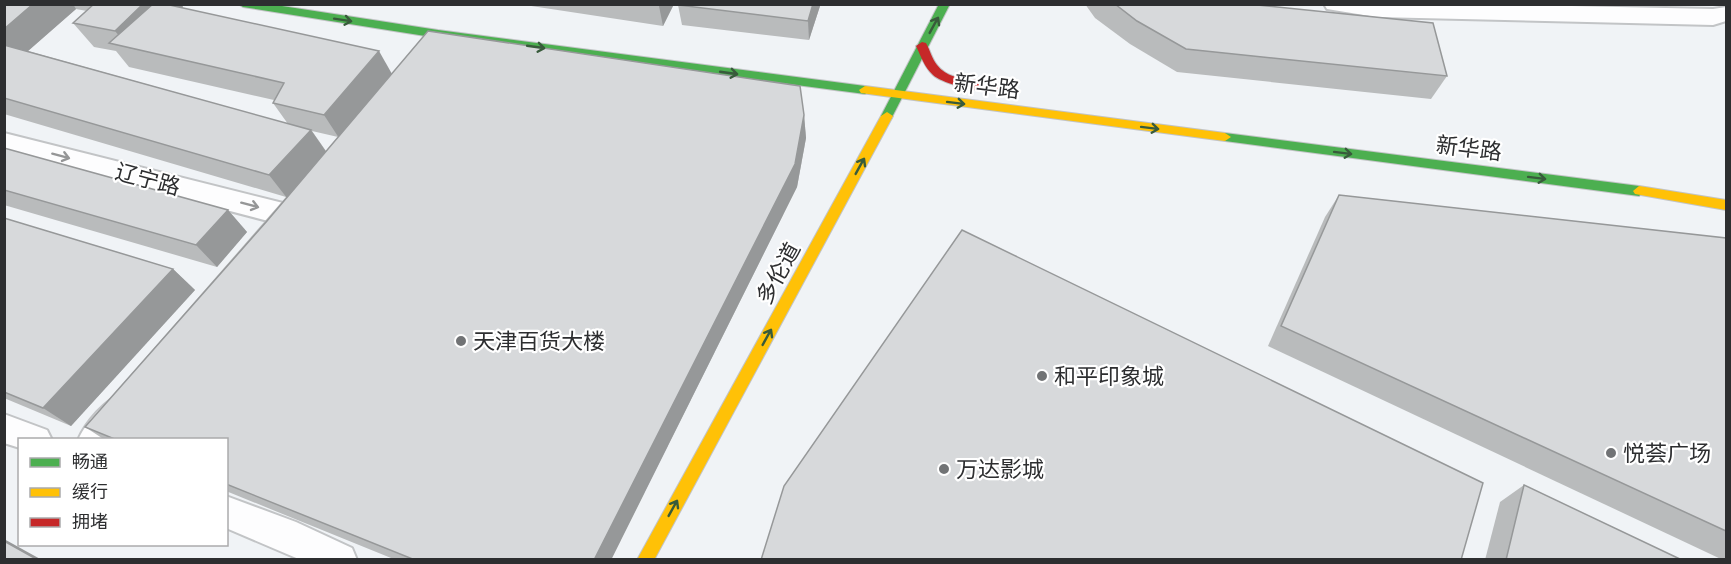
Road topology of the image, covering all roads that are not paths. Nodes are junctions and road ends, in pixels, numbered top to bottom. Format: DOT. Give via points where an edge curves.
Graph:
graph roads {
  1 [pos="243,4"];
  2 [pos="945,4"];
  3 [pos="1335,4"];
  4 [pos="1726,14"];
  5 [pos="438,34"];
  6 [pos="922,46"];
  7 [pos="416,61"];
  8 [pos="1011,89"];
  9 [pos="898,96"];
  10 [pos="4,142"];
  11 [pos="1726,205"];
  12 [pos="291,216"];
  13 [pos="141,386"];
  14 [pos="4,428"];
  15 [pos="31,438"];
  16 [pos="96,438"];
  17 [pos="228,513"];
  18 [pos="340,560"];
  19 [pos="645,560"];
  1 -- 5 [label="street, 新华路, one-way"];
  6 -- 2 [label="street, 多伦道, one-way"];
  3 -- 4 [label="street" via="1376,10 1713,17"];
  5 -- 7 [label="street"];
  5 -- 9 [label="street, 新华路, one-way"];
  6 -- 8 [label="street, 新华路" via="933,68 947,77"];
  6 -- 9 [label="street, 多伦道"];
  9 -- 11 [label="street, 新华路, one-way"];
  19 -- 9 [label="street, 多伦道, one-way"];
  10 -- 12 [label="street, 辽宁路, one-way"];
  13 -- 16 [label="street"];
  14 -- 15 [label="street"];
  17 -- 18 [label="street"];
}
